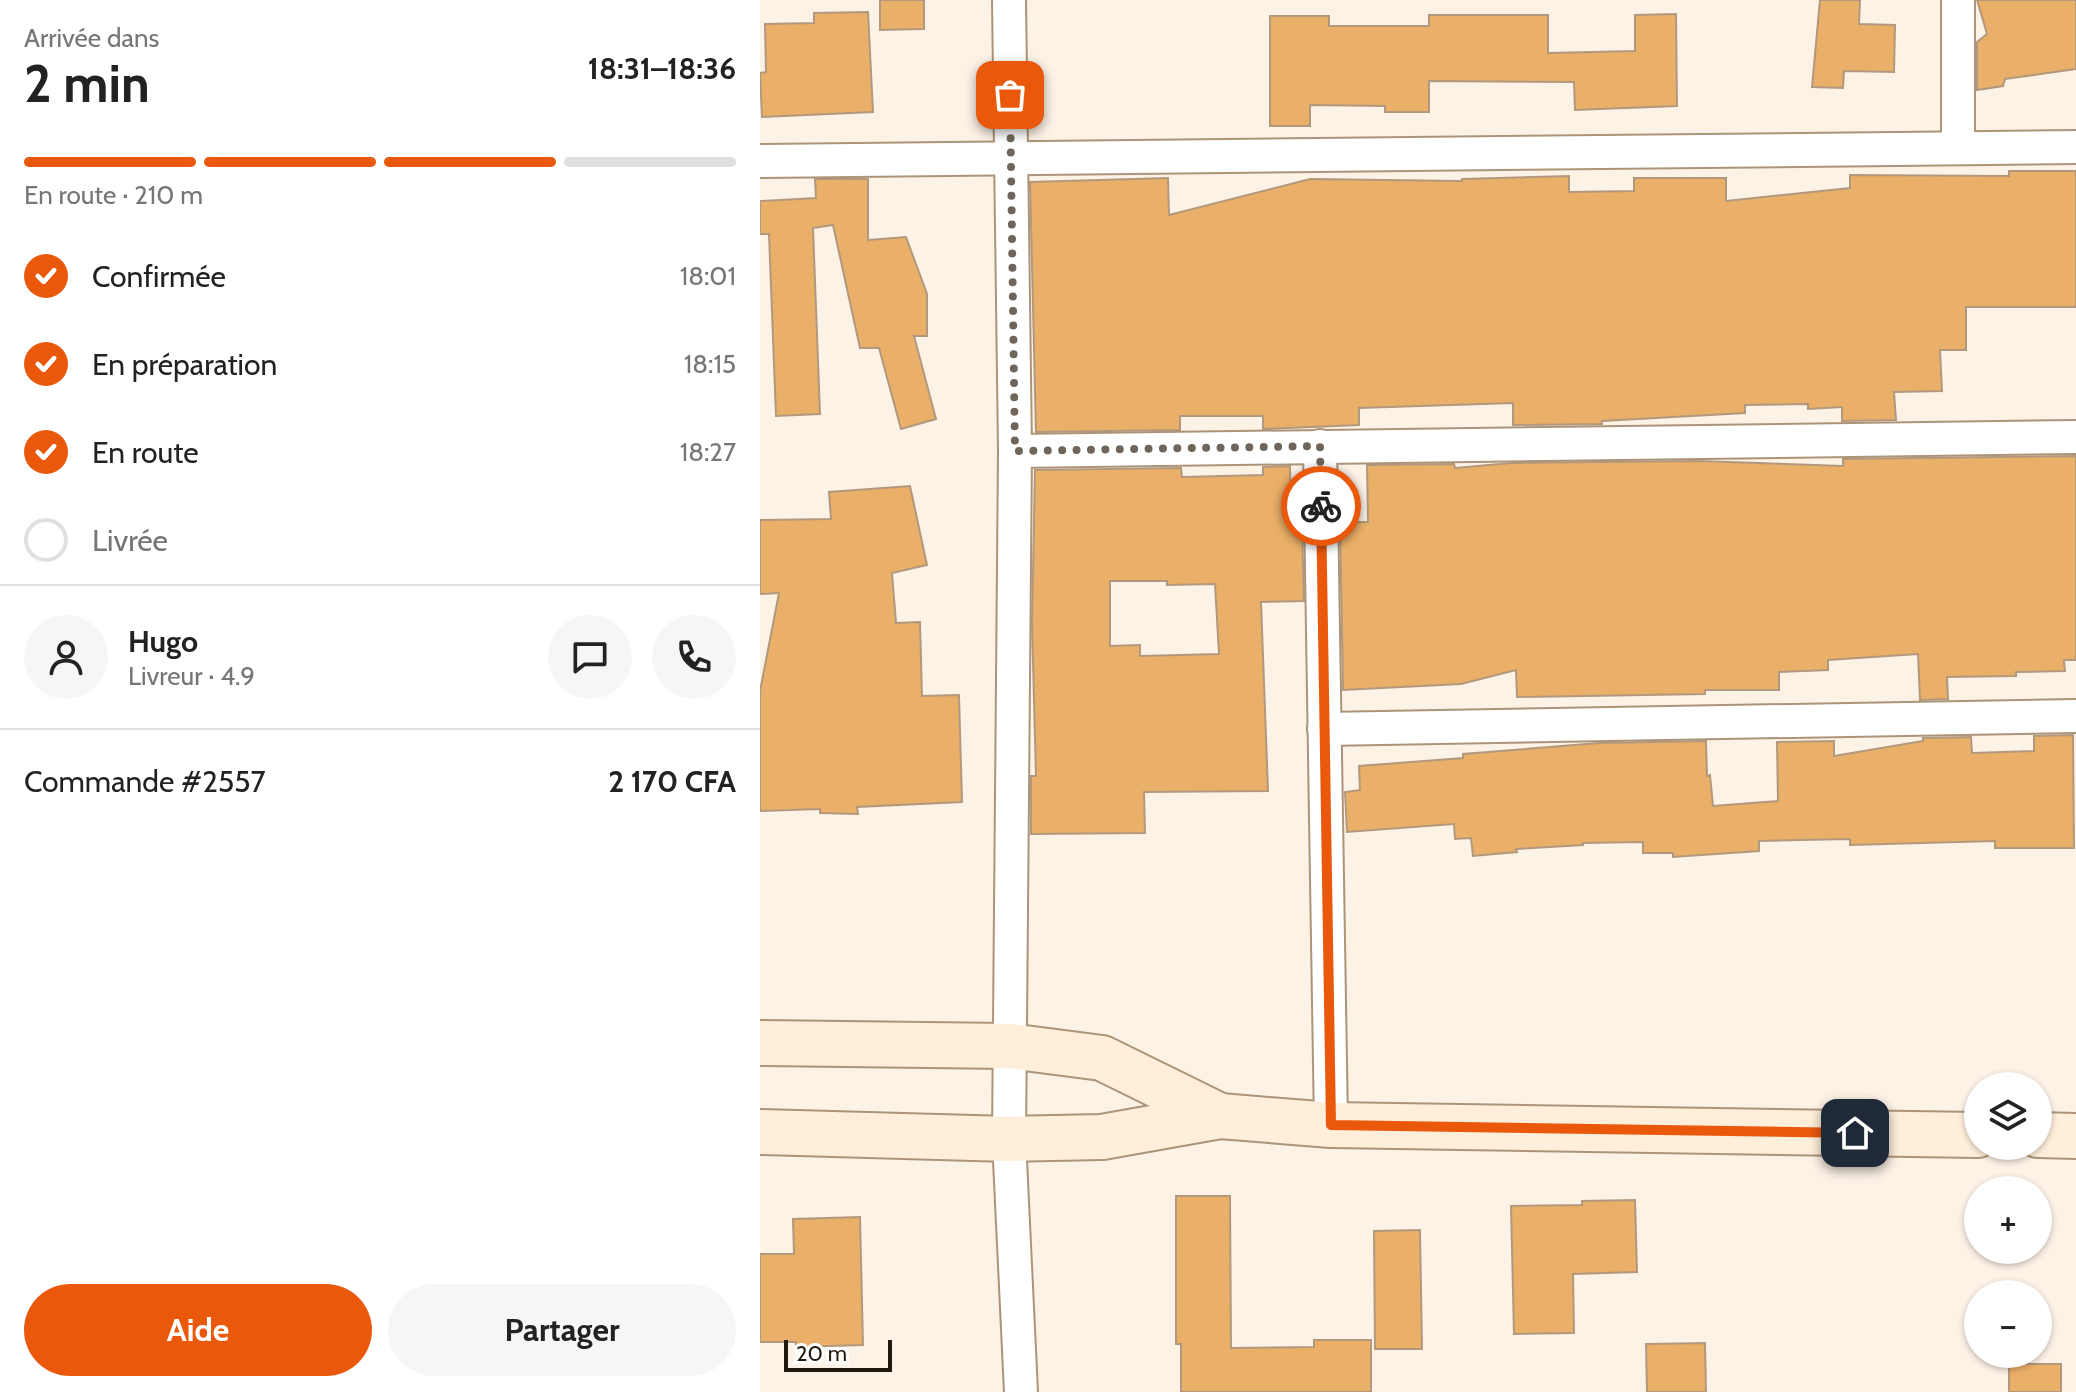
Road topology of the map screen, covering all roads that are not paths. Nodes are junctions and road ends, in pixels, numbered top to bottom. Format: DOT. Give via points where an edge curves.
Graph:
graph roads {
  1 [pos="1009,0"];
  2 [pos="1958,0"];
  3 [pos="2076,147"];
  4 [pos="1958,148"];
  5 [pos="1011,158"];
  6 [pos="760,161"];
  7 [pos="2076,437"];
  8 [pos="1320,446"];
  9 [pos="1015,451"];
  10 [pos="2076,716"];
  11 [pos="1324,729"];
  12 [pos="760,1043"];
  13 [pos="1009,1046"];
  14 [pos="1220,1116"];
  15 [pos="1331,1125"];
  16 [pos="760,1132"];
  17 [pos="1964,1135"];
  18 [pos="2052,1135"];
  19 [pos="2076,1136"];
  20 [pos="1009,1139"];
  21 [pos="1021,1392"];
  1 -- 5 [label="street"];
  2 -- 4 [label="street"];
  3 -- 4 [label="street"];
  4 -- 5 [label="street"];
  5 -- 6 [label="street"];
  5 -- 9 [label="street"];
  7 -- 8 [label="street"];
  8 -- 9 [label="street"];
  8 -- 11 [label="street"];
  9 -- 13 [label="street"];
  10 -- 11 [label="street"];
  11 -- 15 [label="street"];
  12 -- 13 [label="street"];
  13 -- 14 [label="street" via="1102,1058"];
  13 -- 20 [label="street"];
  14 -- 15 [label="street"];
  14 -- 20 [label="street" via="1102,1137"];
  15 -- 17 [label="street"];
  16 -- 20 [label="street"];
  18 -- 19 [label="street"];
  20 -- 21 [label="street"];
}
